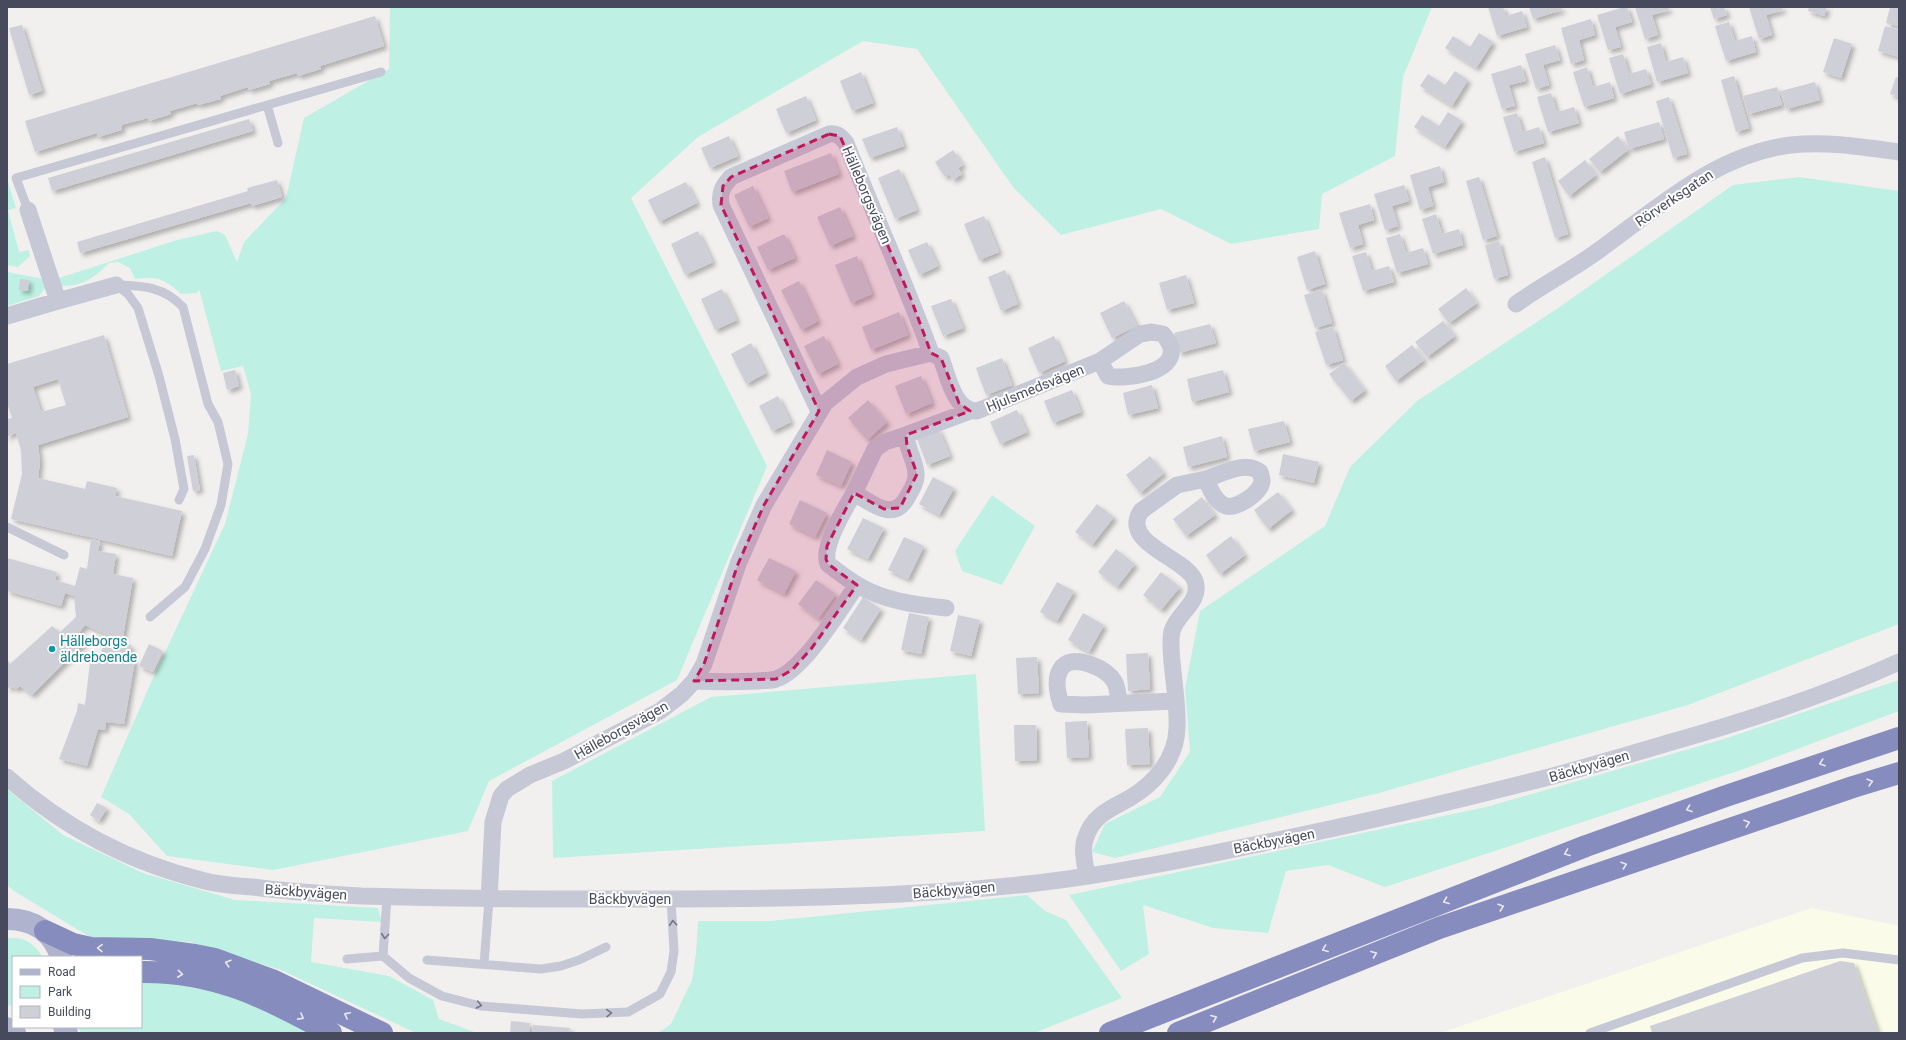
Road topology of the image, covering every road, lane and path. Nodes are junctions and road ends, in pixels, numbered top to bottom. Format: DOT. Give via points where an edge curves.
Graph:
graph roads {
  1 [pos="381,72"];
  2 [pos="267,105"];
  3 [pos="278,143"];
  4 [pos="1899,152"];
  5 [pos="28,210"];
  6 [pos="116,284"];
  7 [pos="58,301"];
  8 [pos="1516,304"];
  9 [pos="7,316"];
  10 [pos="931,353"];
  11 [pos="1100,361"];
  12 [pos="819,411"];
  13 [pos="970,411"];
  14 [pos="906,434"];
  15 [pos="1206,479"];
  16 [pos="854,493"];
  17 [pos="179,500"];
  18 [pos="7,527"];
  19 [pos="64,555"];
  20 [pos="857,585"];
  21 [pos="946,608"];
  22 [pos="150,617"];
  23 [pos="1899,662"];
  24 [pos="694,682"];
  25 [pos="1175,701"];
  26 [pos="1119,702"];
  27 [pos="1899,738"];
  28 [pos="1899,773"];
  29 [pos="7,777"];
  30 [pos="1087,876"];
  31 [pos="387,897"];
  32 [pos="671,899"];
  33 [pos="489,900"];
  34 [pos="7,918"];
  35 [pos="45,931"];
  36 [pos="606,947"];
  37 [pos="61,956"];
  38 [pos="383,956"];
  39 [pos="347,959"];
  40 [pos="427,960"];
  41 [pos="1899,960"];
  42 [pos="484,964"];
  43 [pos="142,972"];
  44 [pos="7,1028"];
  45 [pos="15,1033"];
  46 [pos="330,1033"];
  47 [pos="382,1033"];
  48 [pos="1110,1033"];
  49 [pos="1178,1033"];
  50 [pos="1590,1033"];
  1 -- 2 [label="lane"];
  2 -- 3 [label="lane"];
  2 -- 5 [label="lane" via="16,178"];
  4 -- 8 [label="street, Rörverksgatan" via="1831,144 1797,145 1760,151 1738,159 1696,180 1578,266 1540,286"];
  5 -- 7 [label="street"];
  6 -- 7 [label="street"];
  6 -- 17 [label="lane" via="128,294 138,308 159,376 175,439 184,489"];
  6 -- 22 [label="lane" via="149,287 173,296 183,307 208,404 218,422 228,464 222,505 205,549 185,587"];
  7 -- 9 [label="street"];
  10 -- 12 [label="street, Hälleborgsvägen" via="886,364 857,377"];
  10 -- 12 [label="street, Hälleborgsvägen" via="846,144 840,136 829,134 731,177 723,186 721,204"];
  10 -- 13 [label="street, Hjulsmedsvägen" via="941,358 959,403"];
  11 -- 13 [label="street, Hjulsmedsvägen" via="977,411"];
  12 -- 24 [label="street, Hälleborgsvägen" via="764,505 738,564 704,664"];
  13 -- 14 [label="street"];
  14 -- 16 [label="street" via="875,449"];
  14 -- 16 [label="street" via="907,446 917,474 900,508 893,511 884,509"];
  15 -- 25 [label="street" via="1177,485 1146,507 1138,517 1137,526 1142,536 1195,580 1195,598 1176,622 1170,641"];
  16 -- 20 [label="street" via="827,546 826,559 828,564"];
  18 -- 19 [label="lane"];
  20 -- 21 [label="street" via="896,600"];
  20 -- 24 [label="street" via="812,649 783,676 776,680"];
  23 -- 30 [label="street, Bäckbyvägen" via="1850,684 1774,711 1568,773 1330,830 1155,866"];
  24 -- 33 [label="street, Hälleborgsvägen" via="660,711 508,788 501,796 493,822"];
  25 -- 26 [label="street"];
  25 -- 30 [label="street" via="1177,735 1171,756 1147,787 1095,819 1085,837 1084,857"];
  27 -- 48 [label="highway, one-way" via="1586,846"];
  49 -- 28 [label="highway, one-way" via="1439,928 1854,786"];
  29 -- 31 [label="street, Bäckbyvägen" via="42,806 87,836 133,858 182,874 210,882 271,890"];
  30 -- 32 [label="street, Bäckbyvägen" via="895,895"];
  31 -- 33 [label="street, Bäckbyvägen"];
  31 -- 38 [label="lane, one-way"];
  32 -- 33 [label="street, Bäckbyvägen"];
  38 -- 32 [label="lane, one-way" via="409,978 442,996 481,1006 582,1014 628,1012 660,994 671,972 674,951"];
  33 -- 42 [label="lane"];
  34 -- 35 [label="main road" via="30,922"];
  35 -- 37 [label="main road" via="53,940"];
  47 -- 35 [label="highway, one-way" via="272,980 215,959 150,949 91,948 73,944"];
  36 -- 42 [label="lane" via="579,960 541,969"];
  38 -- 39 [label="lane"];
  40 -- 42 [label="lane"];
  41 -- 50 [label="lane" via="1843,953 1802,958"];
  43 -- 46 [label="highway, one-way" via="185,974 235,986 273,1002"];
  44 -- 45 [label="main road"];
}
